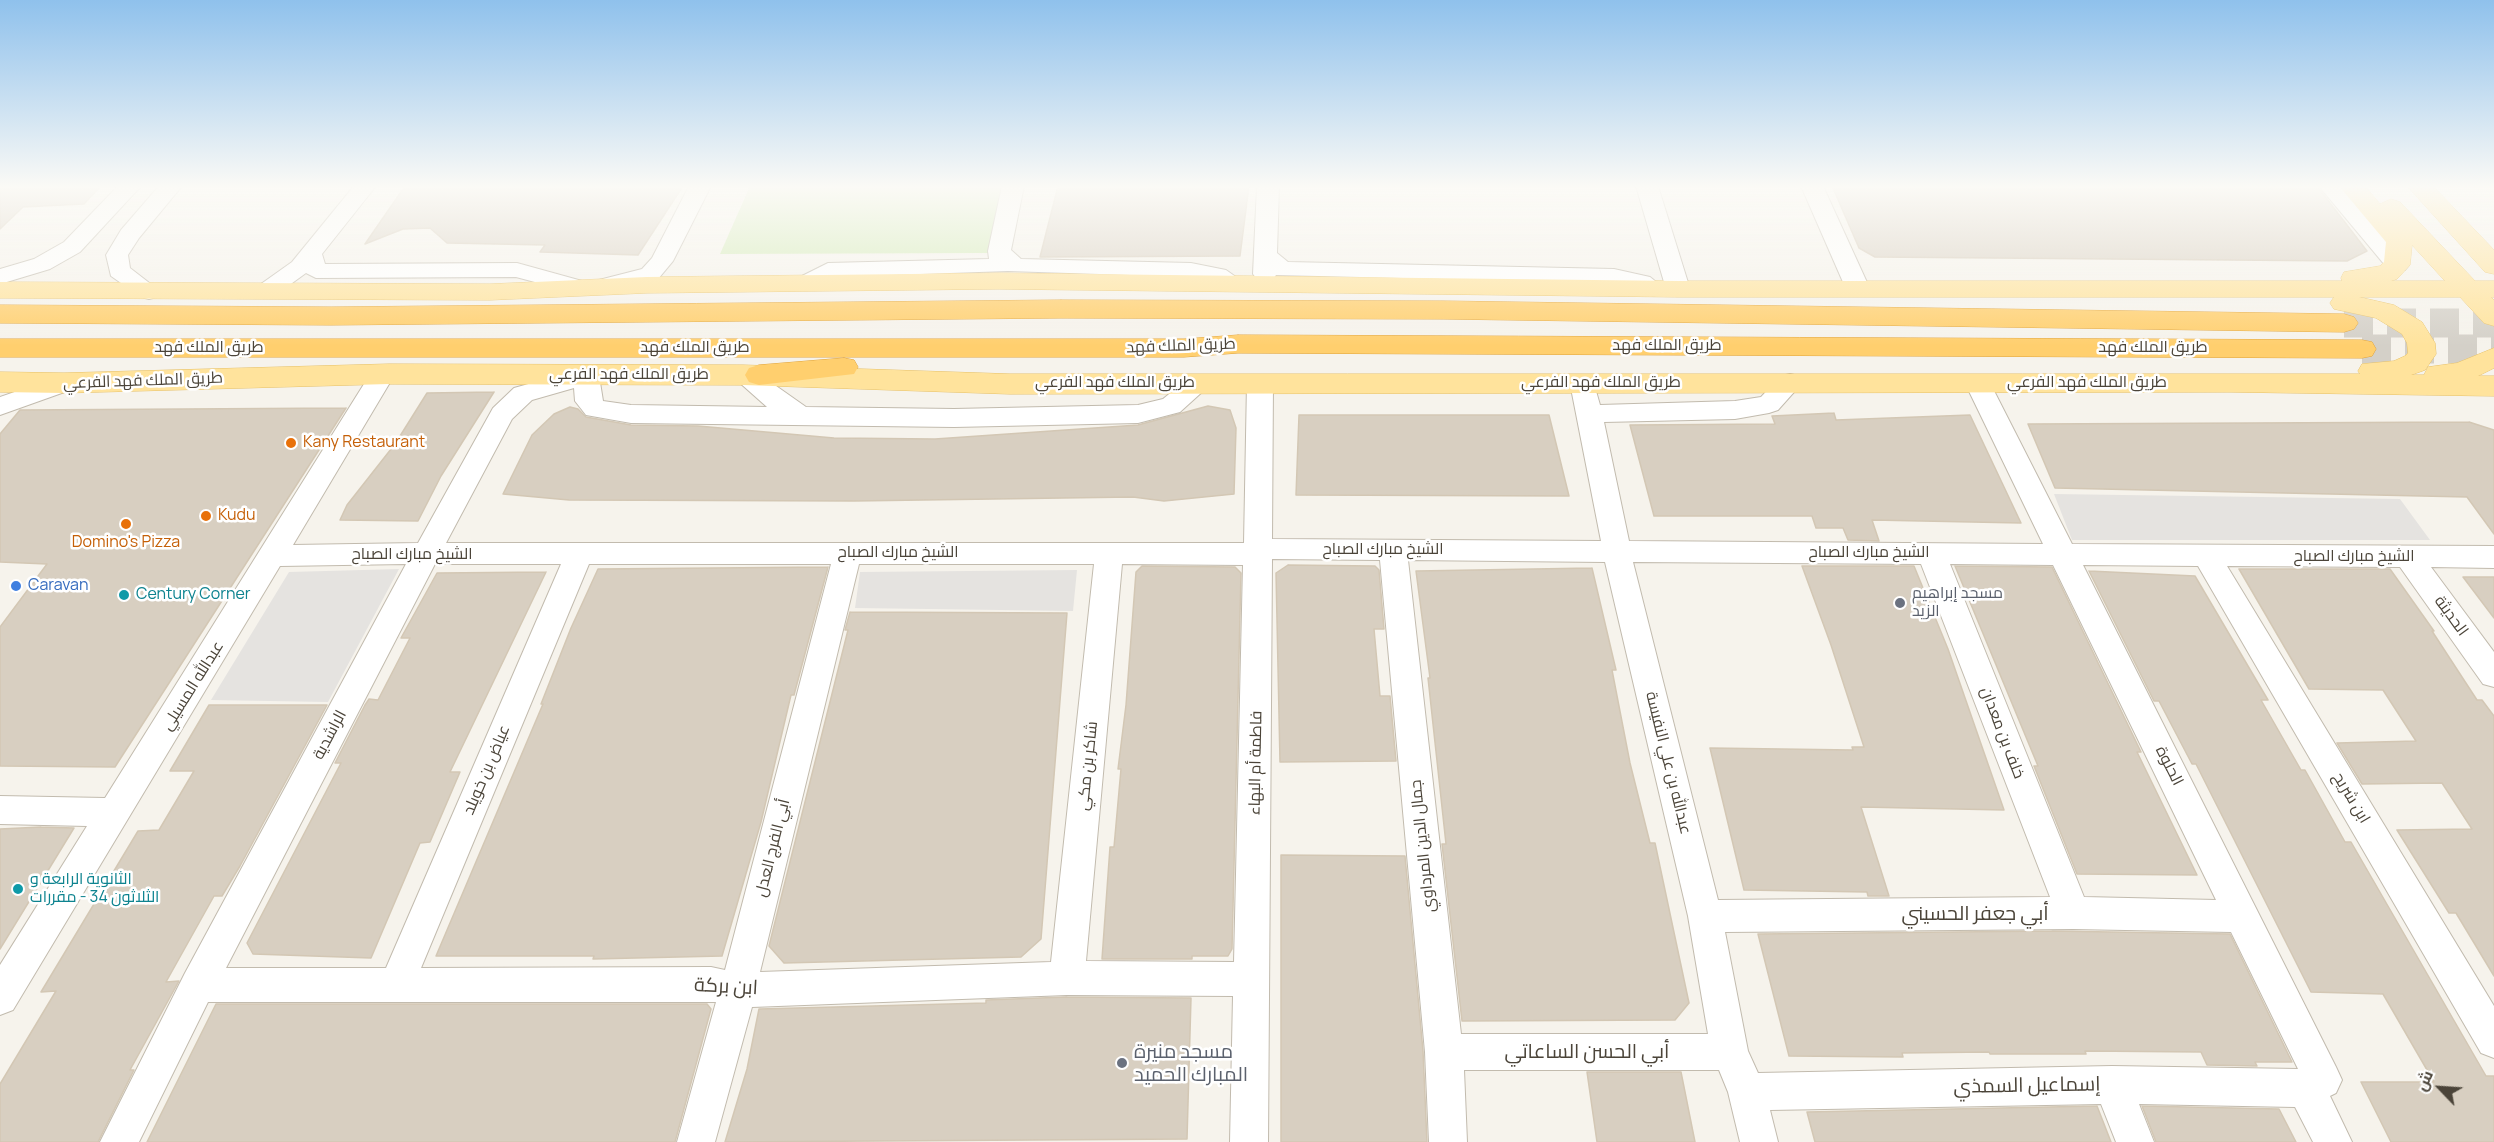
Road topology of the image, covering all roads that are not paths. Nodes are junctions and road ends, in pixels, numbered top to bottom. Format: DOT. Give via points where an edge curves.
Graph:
graph roads {
  1 [pos="80,239"];
  2 [pos="87,239"];
  3 [pos="118,239"];
  4 [pos="126,239"];
  5 [pos="333,239"];
  6 [pos="673,239"];
  7 [pos="1002,239"];
  8 [pos="1266,239"];
  9 [pos="1656,239"];
  10 [pos="1836,239"];
  11 [pos="2375,239"];
  12 [pos="2398,239"];
  13 [pos="2421,239"];
  14 [pos="2469,239"];
  15 [pos="999,251"];
  16 [pos="1266,255"];
  17 [pos="2397,265"];
  18 [pos="2494,266"];
  19 [pos="315,271"];
  20 [pos="0,277"];
  21 [pos="1231,282"];
  22 [pos="806,283"];
  23 [pos="1265,283"];
  24 [pos="592,287"];
  25 [pos="269,289"];
  26 [pos="1665,289"];
  27 [pos="1858,289"];
  28 [pos="2467,289"];
  29 [pos="2494,289"];
  30 [pos="0,290"];
  31 [pos="2118,291"];
  32 [pos="2238,291"];
  33 [pos="149,292"];
  34 [pos="490,292"];
  35 [pos="1061,309"];
  36 [pos="0,314"];
  37 [pos="2494,317"];
  38 [pos="2344,323"];
  39 [pos="0,348"];
  40 [pos="1184,348"];
  41 [pos="2362,349"];
  42 [pos="2494,357"];
  43 [pos="383,374"];
  44 [pos="751,375"];
  45 [pos="586,376"];
  46 [pos="0,382"];
  47 [pos="1790,382"];
  48 [pos="2230,382"];
  49 [pos="64,383"];
  50 [pos="1199,383"];
  51 [pos="1260,383"];
  52 [pos="1582,383"];
  53 [pos="1978,383"];
  54 [pos="1010,384"];
  55 [pos="2494,386"];
  56 [pos="2494,403"];
  57 [pos="0,406"];
  58 [pos="1590,414"];
  59 [pos="803,418"];
  60 [pos="954,418"];
  61 [pos="1393,550"];
  62 [pos="1931,552"];
  63 [pos="848,553"];
  64 [pos="1109,553"];
  65 [pos="1617,553"];
  66 [pos="2062,553"];
  67 [pos="426,554"];
  68 [pos="1258,554"];
  69 [pos="579,555"];
  70 [pos="273,556"];
  71 [pos="2207,556"];
  72 [pos="2494,557"];
  73 [pos="2409,558"];
  74 [pos="2494,675"];
  75 [pos="0,810"];
  76 [pos="116,812"];
  77 [pos="2073,913"];
  78 [pos="1705,916"];
  79 [pos="2244,916"];
  80 [pos="1068,978"];
  81 [pos="1253,979"];
  82 [pos="198,985"];
  83 [pos="396,985"];
  84 [pos="738,990"];
  85 [pos="0,998"];
  86 [pos="2494,1040"];
  87 [pos="1444,1052"];
  88 [pos="1730,1052"];
  89 [pos="2112,1085"];
  90 [pos="2306,1088"];
  91 [pos="1747,1092"];
  92 [pos="119,1142"];
  93 [pos="696,1142"];
  94 [pos="1249,1142"];
  95 [pos="1448,1142"];
  96 [pos="1759,1142"];
  97 [pos="2135,1142"];
  98 [pos="2333,1142"];
  1 -- 20 [label="street" via="56,257"];
  2 -- 3 [label="street" via="98,243"];
  4 -- 33 [label="street" via="117,255 119,271"];
  5 -- 19 [label="street"];
  6 -- 24 [label="street" via="650,274"];
  7 -- 15 [label="street"];
  8 -- 16 [label="street"];
  9 -- 26 [label="street"];
  10 -- 27 [label="street"];
  11 -- 17 [label="street"];
  12 -- 17 [label="main road"];
  13 -- 28 [label="main road"];
  14 -- 18 [label="main road"];
  15 -- 21 [label="street" via="1015,266 1191,270"];
  15 -- 22 [label="street" via="1001,266 828,270"];
  16 -- 23 [label="street"];
  16 -- 26 [label="street" via="1282,269 1614,276"];
  17 -- 32 [label="main road" via="2388,273 2361,278 2270,278"];
  19 -- 24 [label="street" via="517,270"];
  19 -- 25 [label="main road"];
  19 -- 25 [label="street" via="300,267"];
  19 -- 34 [label="main road"];
  21 -- 22 [label="main road"];
  21 -- 23 [label="main road"];
  22 -- 24 [label="main road"];
  23 -- 26 [label="main road"];
  24 -- 34 [label="main road"];
  25 -- 33 [label="main road"];
  26 -- 27 [label="main road"];
  27 -- 31 [label="main road"];
  28 -- 29 [label="main road"];
  28 -- 32 [label="main road"];
  28 -- 37 [label="main road"];
  30 -- 33 [label="main road"];
  31 -- 32 [label="main road"];
  31 -- 48 [label="main road" via="2178,298 2347,303 2395,317 2412,328 2421,343 2422,354 2415,363 2397,370"];
  34 -- 35 [label="highway" via="974,300"];
  35 -- 36 [label="highway, طريق الملك فهد"];
  35 -- 38 [label="highway, طريق الملك فهد" via="1444,310"];
  39 -- 40 [label="highway, طريق الملك فهد"];
  40 -- 41 [label="highway, طريق الملك فهد" via="1250,344"];
  40 -- 44 [label="highway" via="1093,362 835,367"];
  42 -- 48 [label="main road" via="2462,372"];
  43 -- 45 [label="main road, طريق الملك فهد الفرعي"];
  43 -- 49 [label="main road, طريق الملك فهد الفرعي"];
  43 -- 70 [label="street, عبدالله المسيلي"];
  44 -- 45 [label="main road, طريق الملك فهد الفرعي"];
  44 -- 54 [label="main road, طريق الملك فهد الفرعي"];
  44 -- 59 [label="street" via="770,397"];
  45 -- 59 [label="street" via="588,402 595,409 631,414"];
  45 -- 67 [label="street, الراشدية" via="523,393 502,414"];
  46 -- 49 [label="main road, طريق الملك فهد الفرعي"];
  47 -- 52 [label="main road, طريق الملك فهد الفرعي"];
  47 -- 53 [label="main road, طريق الملك فهد الفرعي"];
  47 -- 58 [label="street" via="1769,404 1735,410"];
  48 -- 53 [label="main road, طريق الملك فهد الفرعي"];
  48 -- 55 [label="main road"];
  48 -- 56 [label="main road" via="2437,392"];
  49 -- 57 [label="street"];
  50 -- 51 [label="main road, طريق الملك فهد الفرعي"];
  50 -- 54 [label="main road, طريق الملك فهد الفرعي"];
  50 -- 60 [label="street" via="1171,406 1138,414"];
  51 -- 52 [label="main road, طريق الملك فهد الفرعي"];
  51 -- 68 [label="street, فاطمة أم البهاء"];
  52 -- 58 [label="street, عبدالله بن علي النفيسة"];
  53 -- 66 [label="street, الحلوة"];
  54 -- 60 [label="street"];
  58 -- 65 [label="street, عبدالله بن علي النفيسة"];
  59 -- 60 [label="street"];
  61 -- 65 [label="street, الشيخ مبارك الصباح"];
  61 -- 68 [label="street, الشيخ مبارك الصباح" via="1269,549"];
  61 -- 87 [label="street, جمال الدين المرداوي"];
  62 -- 65 [label="street, الشيخ مبارك الصباح"];
  62 -- 66 [label="street, الشيخ مبارك الصباح"];
  62 -- 77 [label="street, خلف بن معدان"];
  63 -- 64 [label="street, الشيخ مبارك الصباح"];
  63 -- 69 [label="street, الشيخ مبارك الصباح"];
  63 -- 84 [label="street, أبي الفرج العدل"];
  64 -- 68 [label="street, الشيخ مبارك الصباح"];
  64 -- 80 [label="street, شاكر بن مكي"];
  65 -- 78 [label="street, عبدالله بن علي النفيسة"];
  66 -- 71 [label="street, الشيخ مبارك الصباح"];
  66 -- 79 [label="street, الحلوة"];
  67 -- 69 [label="street, الشيخ مبارك الصباح"];
  67 -- 70 [label="street, الشيخ مبارك الصباح"];
  67 -- 82 [label="street, الراشدية"];
  68 -- 81 [label="street, فاطمة أم البهاء"];
  69 -- 83 [label="street, عياض بن خويلد"];
  70 -- 76 [label="street, عبدالله المسيلي"];
  71 -- 73 [label="street, الشيخ مبارك الصباح"];
  71 -- 86 [label="street, ابن شريح"];
  72 -- 73 [label="street, الشيخ مبارك الصباح"];
  73 -- 74 [label="street, الحديثة"];
  75 -- 76 [label="street"];
  76 -- 85 [label="street, عبدالله المسيلي"];
  77 -- 78 [label="street, أبي جعفر الحسيني"];
  77 -- 79 [label="street, أبي جعفر الحسيني"];
  78 -- 88 [label="street, عبدالله بن علي النفيسة"];
  79 -- 90 [label="street, الحلوة" via="2323,1080"];
  80 -- 81 [label="street, ابن بركة"];
  80 -- 84 [label="street, ابن بركة"];
  81 -- 94 [label="street, فاطمة أم البهاء"];
  82 -- 83 [label="street, ابن بركة"];
  82 -- 92 [label="street, الراشدية"];
  83 -- 84 [label="street, ابن بركة" via="711,984"];
  84 -- 93 [label="street, أبي الفرج العدل"];
  87 -- 88 [label="street, أبي الحسن الساعاتي"];
  87 -- 95 [label="street, جمال الدين المرداوي"];
  88 -- 91 [label="street, عبدالله بن علي النفيسة"];
  89 -- 90 [label="street, إسماعيل السمذي"];
  89 -- 91 [label="street, إسماعيل السمذي"];
  89 -- 97 [label="street"];
  90 -- 98 [label="street"];
  91 -- 96 [label="street, عبدالله بن علي النفيسة"];
}
